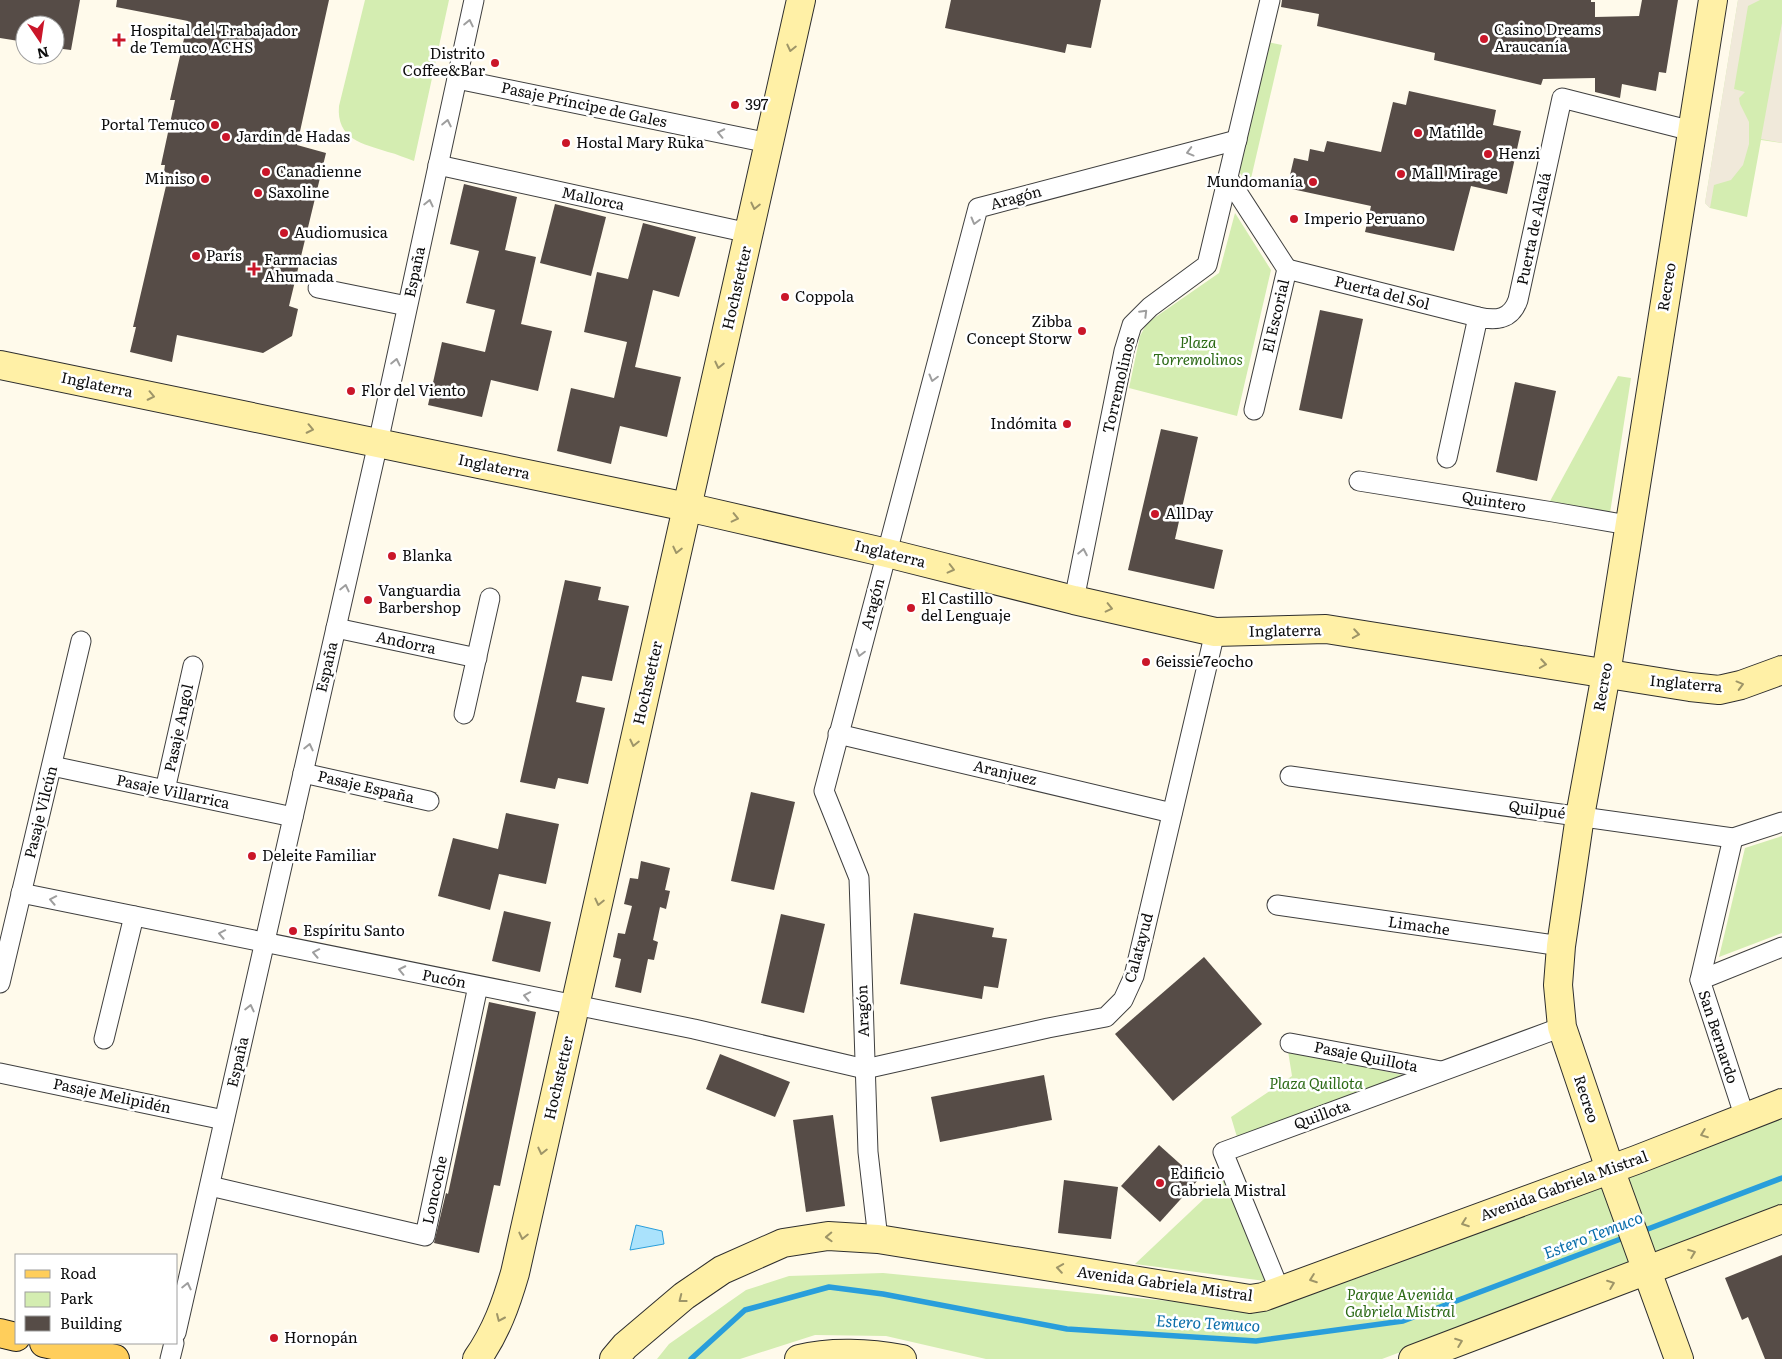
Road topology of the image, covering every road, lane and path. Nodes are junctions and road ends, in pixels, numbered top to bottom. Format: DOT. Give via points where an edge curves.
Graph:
graph roads {
  1 [pos="474,0"];
  2 [pos="801,0"];
  3 [pos="1270,0"];
  4 [pos="1712,0"];
  5 [pos="457,79"];
  6 [pos="1692,131"];
  7 [pos="1237,140"];
  8 [pos="769,143"];
  9 [pos="438,165"];
  10 [pos="1228,178"];
  11 [pos="749,234"];
  12 [pos="1287,269"];
  13 [pos="318,288"];
  14 [pos="407,306"];
  15 [pos="1478,317"];
  16 [pos="0,365"];
  17 [pos="1254,410"];
  18 [pos="378,443"];
  19 [pos="1447,458"];
  20 [pos="1359,480"];
  21 [pos="687,507"];
  22 [pos="1628,525"];
  23 [pos="887,553"];
  24 [pos="490,598"];
  25 [pos="1074,600"];
  26 [pos="336,628"];
  27 [pos="1215,632"];
  28 [pos="81,641"];
  29 [pos="477,658"];
  30 [pos="193,666"];
  31 [pos="1782,670"];
  32 [pos="1606,674"];
  33 [pos="464,714"];
  34 [pos="838,734"];
  35 [pos="52,766"];
  36 [pos="303,773"];
  37 [pos="1290,776"];
  38 [pos="165,790"];
  39 [pos="429,801"];
  40 [pos="1172,813"];
  41 [pos="1580,816"];
  42 [pos="293,817"];
  43 [pos="1782,822"];
  44 [pos="1734,838"];
  45 [pos="21,894"];
  46 [pos="1277,905"];
  47 [pos="134,916"];
  48 [pos="265,943"];
  49 [pos="1561,946"];
  50 [pos="1782,947"];
  51 [pos="1700,980"];
  52 [pos="0,983"];
  53 [pos="478,986"];
  54 [pos="575,1005"];
  55 [pos="1562,1027"];
  56 [pos="104,1039"];
  57 [pos="1290,1043"];
  58 [pos="865,1069"];
  59 [pos="1442,1071"];
  60 [pos="0,1073"];
  61 [pos="1782,1103"];
  62 [pos="1745,1118"];
  63 [pos="224,1120"];
  64 [pos="1610,1170"];
  65 [pos="210,1186"];
  66 [pos="1782,1219"];
  67 [pos="878,1239"];
  68 [pos="1644,1265"];
  69 [pos="1280,1291"];
  70 [pos="178,1324"];
  71 [pos="0,1333"];
  72 [pos="15,1336"];
  73 [pos="48,1344"];
  74 [pos="174,1344"];
  75 [pos="892,1358"];
  76 [pos="115,1359"];
  77 [pos="170,1359"];
  78 [pos="477,1359"];
  79 [pos="614,1359"];
  80 [pos="799,1359"];
  81 [pos="1413,1359"];
  82 [pos="1679,1359"];
  5 -- 1 [label="street, España, one-way"];
  2 -- 8 [label="street, Hochstetter, one-way"];
  3 -- 7 [label="street, Torremolinos"];
  4 -- 6 [label="street, Recreo"];
  8 -- 5 [label="street, Pasaje Príncipe de Gales, one-way"];
  9 -- 5 [label="street, España, one-way"];
  6 -- 15 [label="street, Puerta de Alcalá" via="1562,98 1515,309 1492,320"];
  6 -- 22 [label="street, Recreo"];
  7 -- 10 [label="street, Torremolinos"];
  7 -- 23 [label="street, Aragón, one-way" via="978,208"];
  8 -- 11 [label="street, Hochstetter, one-way"];
  9 -- 11 [label="street, Mallorca"];
  14 -- 9 [label="street, España, one-way"];
  10 -- 12 [label="street, El Escorial"];
  25 -- 10 [label="street, Torremolinos, one-way" via="1132,325 1150,307 1207,265"];
  11 -- 21 [label="street, Hochstetter, one-way"];
  12 -- 15 [label="street, Puerta del Sol"];
  12 -- 17 [label="street, El Escorial"];
  13 -- 14 [label="street"];
  18 -- 14 [label="street, España, one-way"];
  15 -- 19 [label="street"];
  16 -- 18 [label="street, Inglaterra, one-way"];
  18 -- 21 [label="street, Inglaterra"];
  26 -- 18 [label="street, España, one-way"];
  20 -- 22 [label="street, Quintero"];
  21 -- 23 [label="street, Inglaterra, one-way"];
  21 -- 54 [label="street, Hochstetter, one-way"];
  22 -- 32 [label="street, Recreo"];
  23 -- 25 [label="street, Inglaterra, one-way"];
  23 -- 34 [label="street, Aragón, one-way"];
  24 -- 29 [label="street"];
  25 -- 27 [label="street, Inglaterra, one-way"];
  26 -- 29 [label="street, Andorra"];
  36 -- 26 [label="street, España, one-way"];
  27 -- 32 [label="street, Inglaterra, one-way" via="1326,629"];
  27 -- 40 [label="street, Calatayud"];
  28 -- 35 [label="street, Pasaje Vilcún"];
  29 -- 33 [label="street"];
  30 -- 38 [label="street, Pasaje Angol"];
  32 -- 31 [label="street, Inglaterra, one-way" via="1720,690"];
  32 -- 41 [label="street, Recreo"];
  34 -- 40 [label="street, Aranjuez"];
  34 -- 58 [label="street, Aragón" via="824,791 859,878"];
  35 -- 38 [label="street, Pasaje Villarrica"];
  35 -- 45 [label="street, Pasaje Vilcún"];
  36 -- 39 [label="street, Pasaje España"];
  36 -- 42 [label="street, España"];
  37 -- 41 [label="street, Quilpué"];
  38 -- 42 [label="street, Pasaje Villarrica"];
  40 -- 58 [label="street, Calatayud" via="1134,976 1123,1000 1106,1017"];
  41 -- 44 [label="street, Quilpué"];
  41 -- 49 [label="street, Recreo"];
  42 -- 48 [label="street, España"];
  43 -- 44 [label="street, Quilpué"];
  44 -- 51 [label="street, San Bernardo"];
  47 -- 45 [label="street, Pucón, one-way"];
  45 -- 52 [label="street, Pasaje Vilcún"];
  46 -- 49 [label="street, Limache"];
  48 -- 47 [label="street, Pucón, one-way"];
  47 -- 56 [label="street"];
  53 -- 48 [label="street, Pucón, one-way"];
  63 -- 48 [label="street, España, one-way"];
  49 -- 55 [label="street, Recreo" via="1558,985"];
  50 -- 51 [label="street"];
  51 -- 62 [label="street, San Bernardo"];
  54 -- 53 [label="street, Pucón, one-way"];
  53 -- 65 [label="street, Loncoche" via="425,1236"];
  54 -- 58 [label="street, Pucón"];
  54 -- 78 [label="street, Hochstetter, one-way" via="515,1273 504,1310"];
  55 -- 59 [label="street, Quillota"];
  55 -- 64 [label="street, Recreo"];
  57 -- 59 [label="street, Pasaje Quillota"];
  58 -- 67 [label="street, Aragón" via="868,1152"];
  59 -- 69 [label="street, Quillota" via="1223,1152"];
  60 -- 63 [label="street, Pasaje Melipidén"];
  61 -- 62 [label="street, Avenida Gabriela Mistral"];
  62 -- 64 [label="street, Avenida Gabriela Mistral, one-way"];
  63 -- 65 [label="street, España"];
  64 -- 68 [label="street, Recreo"];
  64 -- 69 [label="street, Avenida Gabriela Mistral, one-way"];
  70 -- 65 [label="street, España, one-way"];
  68 -- 66 [label="street, one-way"];
  69 -- 67 [label="street, Avenida Gabriela Mistral, one-way" via="1250,1299"];
  67 -- 79 [label="street, Avenida Gabriela Mistral, one-way" via="828,1236 783,1243 731,1266 684,1296"];
  81 -- 68 [label="street, one-way"];
  68 -- 82 [label="street, Recreo"];
  71 -- 72 [label="main road"];
  73 -- 76 [label="main road"];
  74 -- 77 [label="street"];
  75 -- 80 [label="street" via="836,1354"];
}
